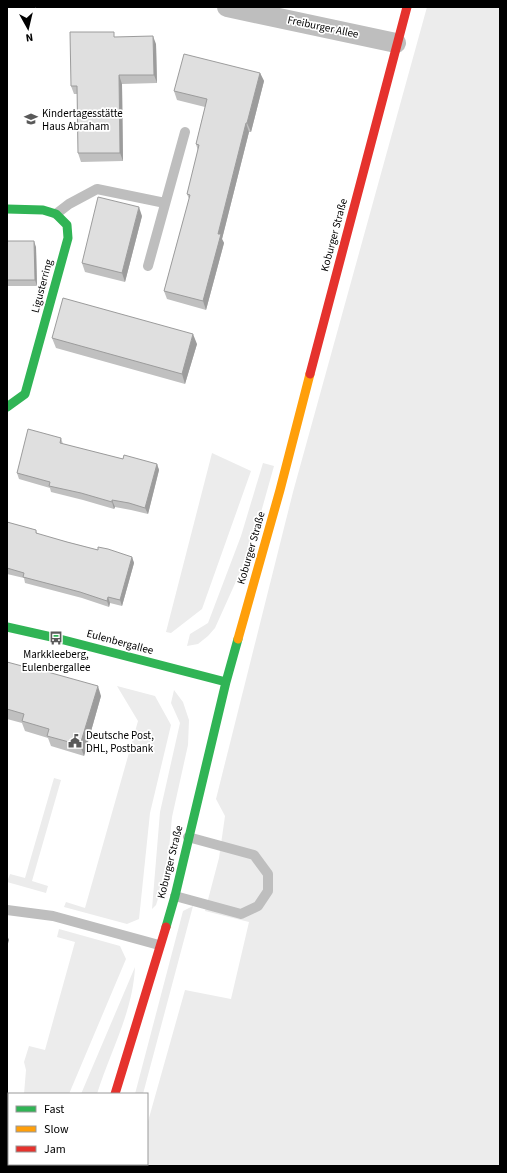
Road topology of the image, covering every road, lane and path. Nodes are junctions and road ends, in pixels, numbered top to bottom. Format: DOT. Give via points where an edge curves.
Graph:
graph roads {
  1 [pos="227,7"];
  2 [pos="407,7"];
  3 [pos="396,43"];
  4 [pos="185,132"];
  5 [pos="165,203"];
  6 [pos="7,210"];
  7 [pos="56,214"];
  8 [pos="148,266"];
  9 [pos="7,407"];
  10 [pos="7,628"];
  11 [pos="226,682"];
  12 [pos="188,837"];
  13 [pos="174,896"];
  14 [pos="7,910"];
  15 [pos="160,945"];
  16 [pos="115,1093"];
  1 -- 3 [label="street, Freiburger Allee"];
  2 -- 3 [label="main road, Koburger Straße"];
  3 -- 11 [label="main road, Koburger Straße" via="280,490"];
  4 -- 5 [label="lane"];
  5 -- 7 [label="lane" via="97,189"];
  5 -- 8 [label="lane"];
  6 -- 7 [label="main road" via="43,210"];
  7 -- 9 [label="main road, Ligusterring" via="67,225 68,238 25,394"];
  10 -- 11 [label="main road, Eulenbergallee" via="56,638"];
  11 -- 12 [label="main road, Koburger Straße"];
  12 -- 13 [label="main road, Koburger Straße"];
  12 -- 13 [label="lane" via="254,855 268,874 268,891 258,906 241,914"];
  13 -- 15 [label="main road, Koburger Straße"];
  14 -- 15 [label="lane" via="53,916"];
  15 -- 16 [label="main road, Koburger Straße"];
}
